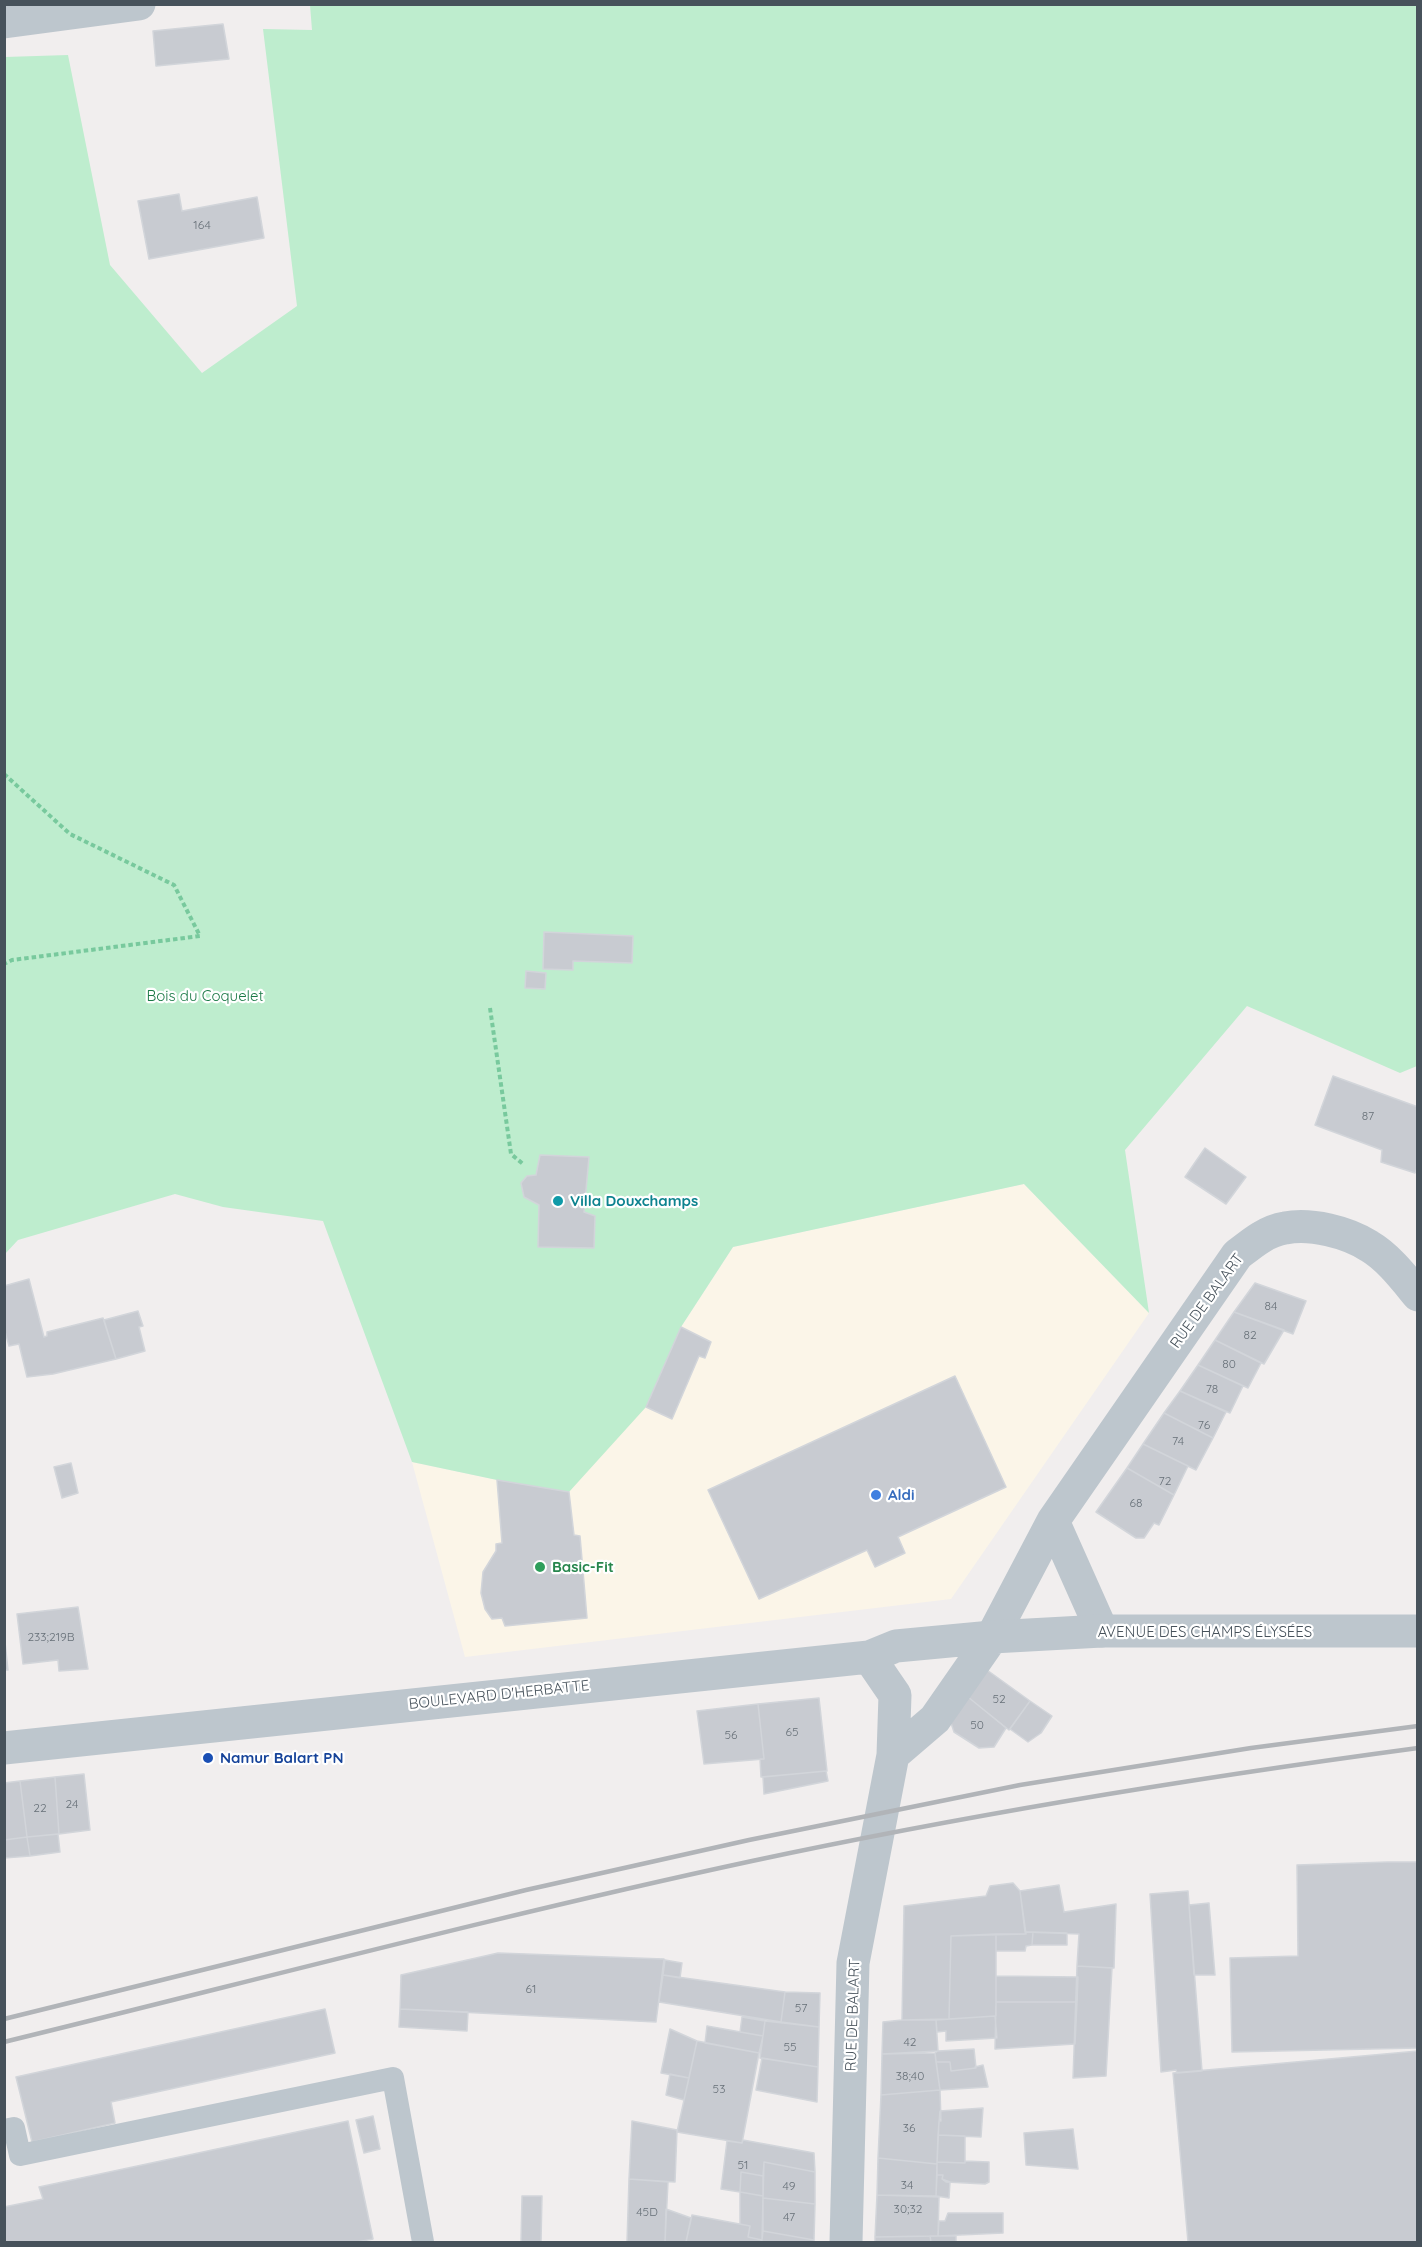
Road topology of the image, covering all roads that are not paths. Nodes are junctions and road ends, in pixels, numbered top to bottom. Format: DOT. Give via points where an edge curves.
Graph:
graph roads {
  1 [pos="139,4"];
  2 [pos="4,22"];
  3 [pos="1418,1295"];
  4 [pos="1053,1521"];
  5 [pos="1102,1631"];
  6 [pos="1418,1631"];
  7 [pos="992,1637"];
  8 [pos="868,1657"];
  9 [pos="4,1748"];
  10 [pos="893,1755"];
  11 [pos="4,2130"];
  12 [pos="423,2242"];
  13 [pos="846,2242"];
  1 -- 2 [label="street"];
  3 -- 4 [label="street, RUE DE BALART" via="1370,1246 1338,1232 1284,1228 1260,1237 1237,1255"];
  4 -- 5 [label="street"];
  4 -- 7 [label="street, RUE DE BALART"];
  5 -- 6 [label="street, AVENUE DES CHAMPS ÉLYSÉES"];
  5 -- 7 [label="street, AVENUE DES CHAMPS ÉLYSÉES"];
  7 -- 8 [label="street, BOULEVARD D'HERBATTE" via="896,1647"];
  7 -- 10 [label="street, RUE DE BALART" via="935,1719"];
  8 -- 9 [label="street, BOULEVARD D'HERBATTE"];
  8 -- 10 [label="street, RUE DE BALART" via="895,1695"];
  10 -- 13 [label="street, RUE DE BALART" via="853,1963"];
  11 -- 12 [label="lane" via="14,2128 20,2155 393,2079"];
}
